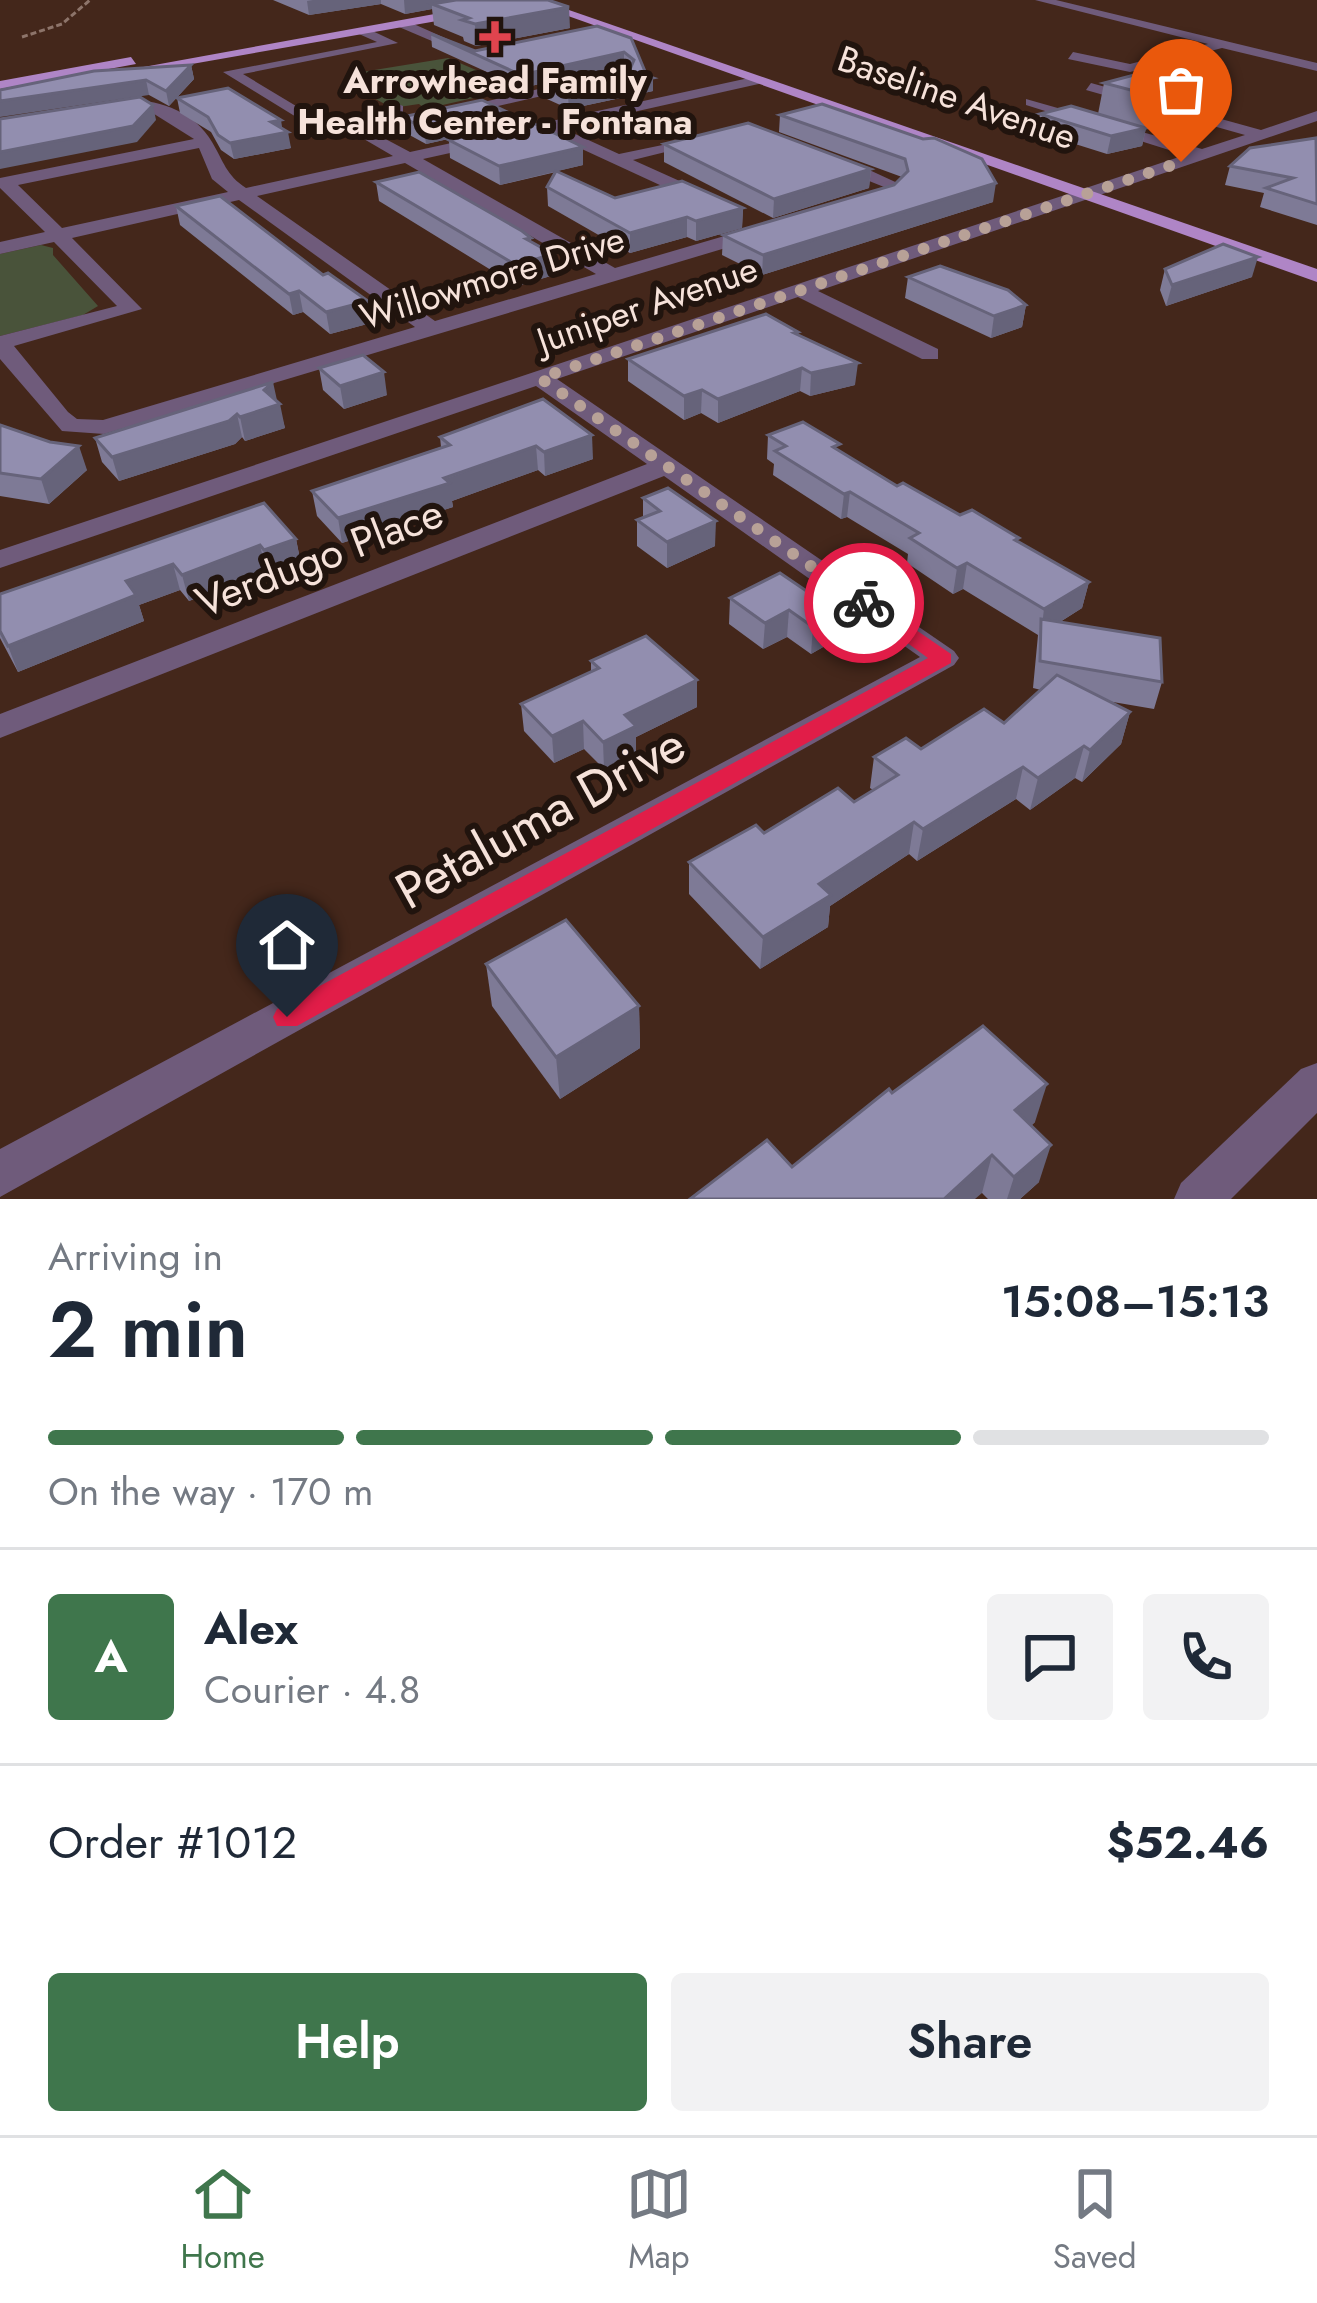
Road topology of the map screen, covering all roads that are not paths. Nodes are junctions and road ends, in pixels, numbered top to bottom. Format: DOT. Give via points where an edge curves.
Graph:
graph roads {
  1 [pos="529,0"];
  2 [pos="576,0"];
  3 [pos="1050,1"];
  4 [pos="482,4"];
  5 [pos="508,4"];
  6 [pos="403,24"];
  7 [pos="611,29"];
  8 [pos="364,31"];
  9 [pos="579,35"];
  10 [pos="1223,44"];
  11 [pos="476,55"];
  12 [pos="1073,56"];
  13 [pos="204,58"];
  14 [pos="273,63"];
  15 [pos="1317,67"];
  16 [pos="230,72"];
  17 [pos="602,78"];
  18 [pos="758,80"];
  19 [pos="0,85"];
  20 [pos="249,86"];
  21 [pos="1090,87"];
  22 [pos="0,94"];
  23 [pos="1031,102"];
  24 [pos="91,109"];
  25 [pos="398,109"];
  26 [pos="1317,116"];
  27 [pos="1286,127"];
  28 [pos="548,128"];
  29 [pos="727,132"];
  30 [pos="1262,135"];
  31 [pos="1317,135"];
  32 [pos="205,142"];
  33 [pos="811,152"];
  34 [pos="1203,154"];
  35 [pos="618,159"];
  36 [pos="407,160"];
  37 [pos="3,182"];
  38 [pos="1113,185"];
  39 [pos="242,193"];
  40 [pos="1084,195"];
  41 [pos="839,209"];
  42 [pos="794,222"];
  43 [pos="771,229"];
  44 [pos="60,235"];
  45 [pos="0,248"];
  46 [pos="1317,255"];
  47 [pos="612,275"];
  48 [pos="1317,276"];
  49 [pos="802,291"];
  50 [pos="432,329"];
  51 [pos="0,344"];
  52 [pos="930,354"];
  53 [pos="540,378"];
  54 [pos="669,465"];
  55 [pos="0,559"];
  56 [pos="0,727"];
  57 [pos="1317,1083"];
  58 [pos="0,1174"];
  59 [pos="0,1184"];
  60 [pos="5,1199"];
  61 [pos="1198,1199"];
  1 -- 5 [label="main road"];
  1 -- 7 [label="main road, Baseline Avenue"];
  2 -- 38 [label="main road, Baseline Avenue"];
  3 -- 10 [label="street"];
  4 -- 6 [label="main road"];
  4 -- 19 [label="main road"];
  6 -- 8 [label="main road"];
  6 -- 11 [label="street"];
  7 -- 9 [label="street"];
  7 -- 18 [label="main road, Baseline Avenue"];
  8 -- 13 [label="main road"];
  8 -- 14 [label="street" via="391,43"];
  10 -- 12 [label="street" via="1130,68"];
  10 -- 15 [label="street"];
  13 -- 16 [label="street"];
  13 -- 22 [label="main road"];
  14 -- 16 [label="street"];
  14 -- 20 [label="street" via="290,76"];
  16 -- 20 [label="street"];
  17 -- 36 [label="street" via="363,132"];
  18 -- 28 [label="street"];
  18 -- 40 [label="main road, Baseline Avenue"];
  20 -- 25 [label="street" via="320,126"];
  21 -- 30 [label="street"];
  23 -- 34 [label="street"];
  24 -- 32 [label="street" via="145,102"];
  26 -- 27 [label="street, Juniper Avenue"];
  27 -- 30 [label="street, Juniper Avenue"];
  27 -- 31 [label="street"];
  28 -- 35 [label="street"];
  28 -- 36 [label="street"];
  29 -- 35 [label="street"];
  30 -- 34 [label="street, Juniper Avenue"];
  32 -- 37 [label="street"];
  32 -- 39 [label="street" via="221,179"];
  33 -- 41 [label="street" via="895,186"];
  34 -- 38 [label="street, Juniper Avenue"];
  35 -- 43 [label="street"];
  36 -- 39 [label="street"];
  36 -- 47 [label="street"];
  37 -- 44 [label="street"];
  38 -- 40 [label="street, Juniper Avenue"];
  38 -- 46 [label="main road, Baseline Avenue"];
  39 -- 44 [label="street"];
  39 -- 50 [label="street"];
  40 -- 48 [label="main road, Baseline Avenue"];
  40 -- 49 [label="street, Juniper Avenue"];
  42 -- 43 [label="street, Willowmore Drive"];
  43 -- 47 [label="street, Willowmore Drive"];
  44 -- 45 [label="street"];
  44 -- 51 [label="street" via="131,309"];
  47 -- 50 [label="street, Willowmore Drive"];
  49 -- 52 [label="street"];
  49 -- 53 [label="street, Juniper Avenue"];
  50 -- 51 [label="street, Willowmore Drive" via="104,427 70,426"];
  53 -- 54 [label="street"];
  53 -- 55 [label="street, Juniper Avenue"];
  54 -- 56 [label="street, Verdugo Place"];
  54 -- 58 [label="street, Petaluma Drive" via="943,658"];
  57 -- 61 [label="street"];
  59 -- 60 [label="street"];
}
